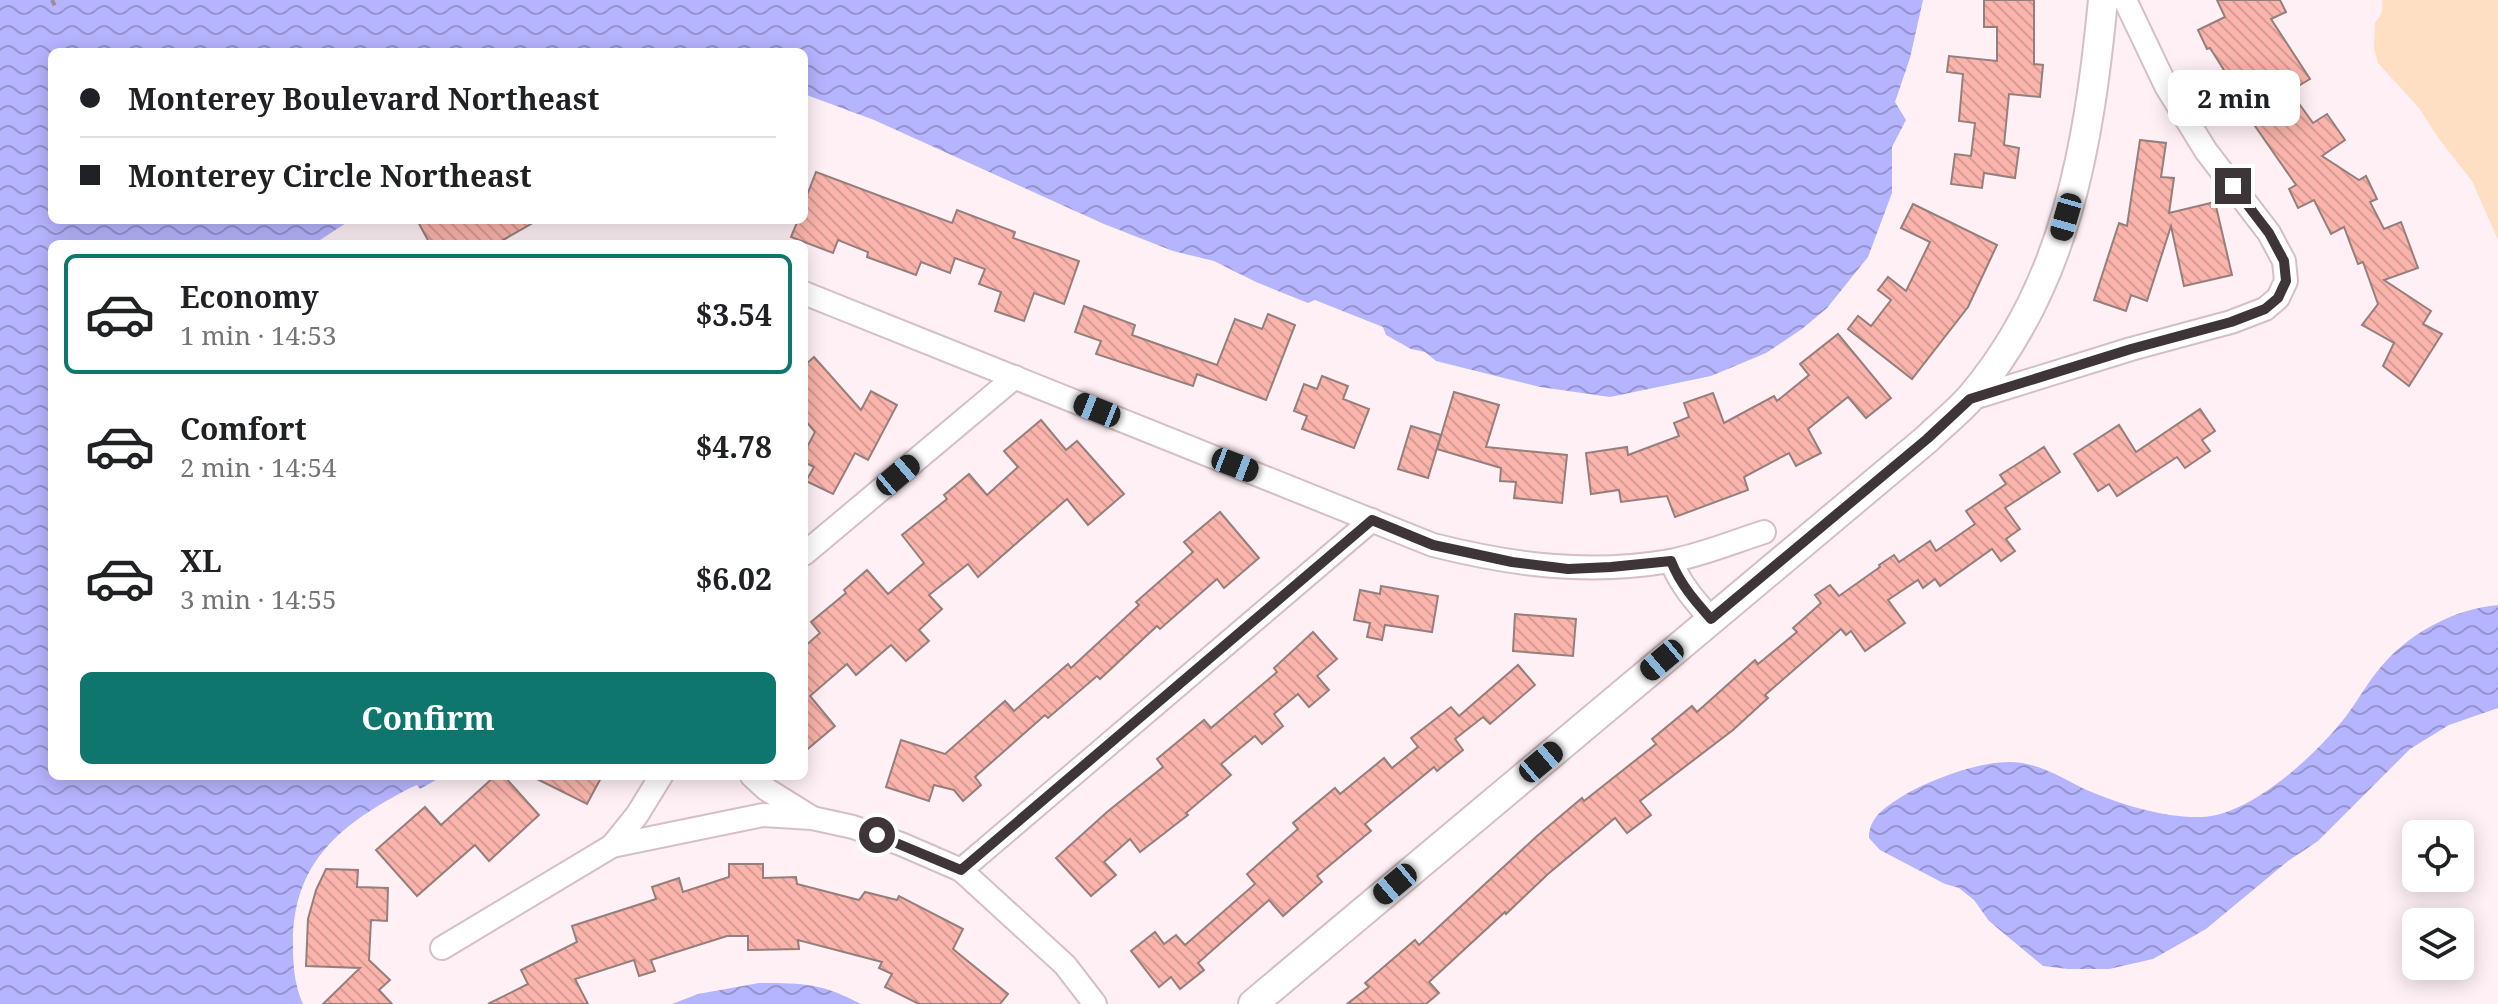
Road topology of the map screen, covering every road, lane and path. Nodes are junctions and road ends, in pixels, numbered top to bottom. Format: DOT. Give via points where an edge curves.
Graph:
graph roads {
  1 [pos="2103,0"];
  2 [pos="2125,0"];
  3 [pos="808,295"];
  4 [pos="1015,377"];
  5 [pos="1970,399"];
  6 [pos="1372,520"];
  7 [pos="1764,532"];
  8 [pos="808,551"];
  9 [pos="1671,561"];
  10 [pos="1711,619"];
  11 [pos="659,780"];
  12 [pos="756,780"];
  13 [pos="812,818"];
  14 [pos="612,846"];
  15 [pos="961,870"];
  16 [pos="442,948"];
  17 [pos="1095,1004"];
  18 [pos="1253,1004"];
  1 -- 5 [label="street" via="2074,192 2059,243 2012,341"];
  2 -- 5 [label="street" via="2166,86 2206,151 2269,233 2284,261 2286,281 2265,309 2231,322"];
  3 -- 4 [label="street"];
  4 -- 6 [label="street"];
  4 -- 8 [label="street"];
  5 -- 10 [label="street"];
  6 -- 9 [label="street" via="1433,545 1512,562 1568,569"];
  6 -- 15 [label="street"];
  7 -- 9 [label="street"];
  9 -- 10 [label="street"];
  10 -- 18 [label="street"];
  11 -- 14 [label="street"];
  12 -- 13 [label="street"];
  13 -- 14 [label="street" via="763,815"];
  13 -- 15 [label="street" via="889,839"];
  14 -- 16 [label="street"];
  15 -- 17 [label="street" via="1065,965"];
}
